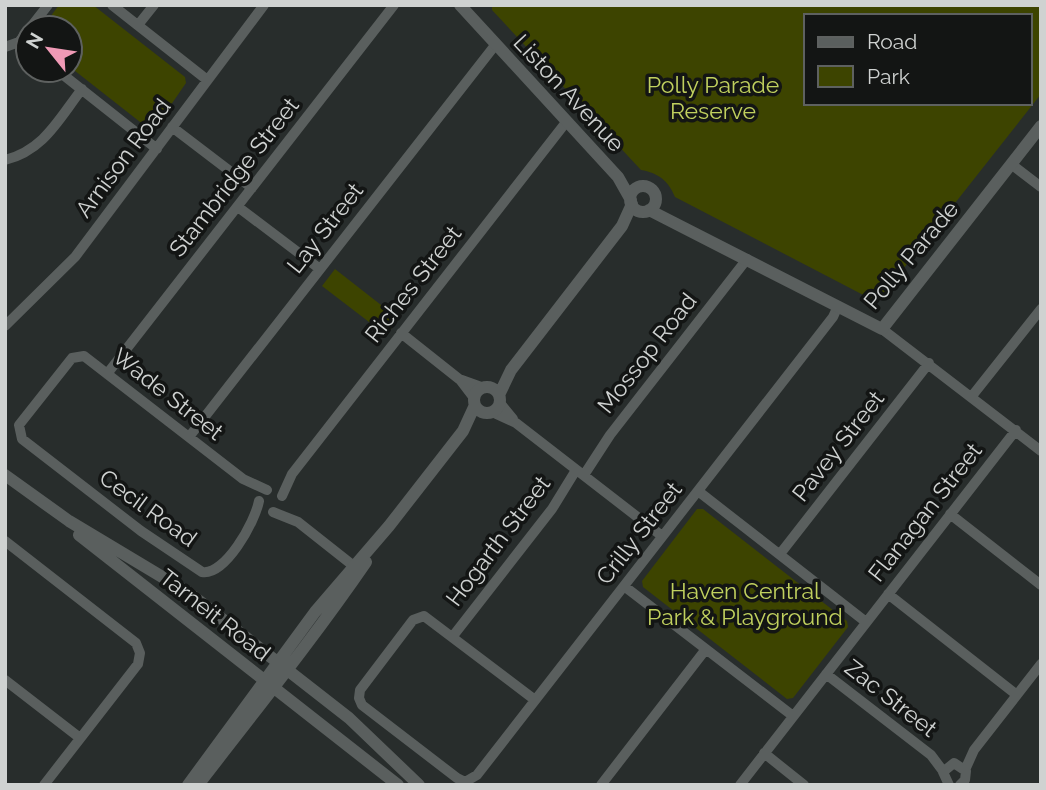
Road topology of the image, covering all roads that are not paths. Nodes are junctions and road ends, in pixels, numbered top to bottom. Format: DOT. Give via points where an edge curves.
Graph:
graph roads {
  1 [pos="112,5"];
  2 [pos="154,5"];
  3 [pos="264,5"];
  4 [pos="394,5"];
  5 [pos="464,7"];
  6 [pos="138,25"];
  7 [pos="496,44"];
  8 [pos="206,79"];
  9 [pos="75,84"];
  10 [pos="82,89"];
  11 [pos="567,121"];
  12 [pos="1041,126"];
  13 [pos="172,127"];
  14 [pos="157,149"];
  15 [pos="5,160"];
  16 [pos="1012,164"];
  17 [pos="618,177"];
  18 [pos="640,187"];
  19 [pos="1041,187"];
  20 [pos="252,188"];
  21 [pos="656,197"];
  22 [pos="638,206"];
  23 [pos="238,207"];
  24 [pos="674,220"];
  25 [pos="747,259"];
  26 [pos="320,269"];
  27 [pos="838,306"];
  28 [pos="1041,309"];
  29 [pos="7,322"];
  30 [pos="882,329"];
  31 [pos="401,334"];
  32 [pos="929,363"];
  33 [pos="107,373"];
  34 [pos="972,396"];
  35 [pos="487,400"];
  36 [pos="1016,430"];
  37 [pos="18,432"];
  38 [pos="189,437"];
  39 [pos="1041,451"];
  40 [pos="580,473"];
  41 [pos="292,474"];
  42 [pos="5,476"];
  43 [pos="243,479"];
  44 [pos="268,490"];
  45 [pos="698,491"];
  46 [pos="282,500"];
  47 [pos="259,501"];
  48 [pos="271,512"];
  49 [pos="950,514"];
  50 [pos="298,522"];
  51 [pos="250,528"];
  52 [pos="662,536"];
  53 [pos="5,541"];
  54 [pos="780,555"];
  55 [pos="357,569"];
  56 [pos="1041,585"];
  57 [pos="624,586"];
  58 [pos="888,594"];
  59 [pos="866,622"];
  60 [pos="453,636"];
  61 [pos="706,649"];
  62 [pos="1041,664"];
  63 [pos="282,665"];
  64 [pos="826,674"];
  65 [pos="5,680"];
  66 [pos="270,685"];
  67 [pos="1017,695"];
  68 [pos="536,700"];
  69 [pos="793,716"];
  70 [pos="80,738"];
  71 [pos="764,753"];
  72 [pos="955,776"];
  73 [pos="44,785"];
  74 [pos="188,785"];
  75 [pos="198,785"];
  76 [pos="398,785"];
  77 [pos="419,785"];
  78 [pos="601,785"];
  79 [pos="740,785"];
  80 [pos="804,785"];
  1 -- 6 [label="street"];
  2 -- 6 [label="street"];
  3 -- 8 [label="street, Arnison Road"];
  4 -- 20 [label="street, Stambridge Street"];
  5 -- 7 [label="street, Liston Avenue"];
  6 -- 8 [label="street"];
  7 -- 11 [label="street, Liston Avenue"];
  7 -- 26 [label="street, Lay Street"];
  8 -- 13 [label="street, Arnison Road"];
  9 -- 10 [label="street"];
  10 -- 14 [label="street"];
  10 -- 15 [label="street" via="37,147"];
  11 -- 17 [label="street, Liston Avenue"];
  11 -- 31 [label="street, Riches Street"];
  12 -- 16 [label="street, Polly Parade"];
  13 -- 14 [label="street, Arnison Road"];
  13 -- 20 [label="street"];
  14 -- 29 [label="street, Arnison Road" via="75,257"];
  16 -- 19 [label="street"];
  16 -- 30 [label="street, Polly Parade"];
  17 -- 18 [label="street, Liston Avenue"];
  17 -- 22 [label="street, Liston Avenue"];
  18 -- 21 [label="street" via="648,187"];
  18 -- 22 [label="street" via="633,192"];
  20 -- 23 [label="street, Stambridge Street"];
  21 -- 22 [label="street" via="655,204"];
  21 -- 24 [label="street, Polly Parade"];
  22 -- 24 [label="street, Polly Parade"];
  22 -- 35 [label="street"];
  23 -- 26 [label="street"];
  23 -- 33 [label="street, Stambridge Street"];
  24 -- 25 [label="street, Polly Parade"];
  25 -- 27 [label="street, Polly Parade"];
  25 -- 40 [label="street, Mossop Road"];
  26 -- 38 [label="street, Lay Street"];
  27 -- 30 [label="street, Polly Parade"];
  27 -- 45 [label="street, Crilly Street"];
  28 -- 34 [label="street"];
  30 -- 32 [label="street"];
  31 -- 35 [label="street"];
  31 -- 41 [label="street, Riches Street"];
  32 -- 34 [label="street"];
  32 -- 54 [label="street, Pavey Street"];
  33 -- 37 [label="street, Wade Street" via="84,356 72,358 21,421"];
  33 -- 38 [label="street, Wade Street"];
  34 -- 36 [label="street"];
  35 -- 40 [label="street"];
  35 -- 55 [label="street"];
  36 -- 39 [label="street"];
  36 -- 49 [label="street, Flanagan Street"];
  37 -- 51 [label="street, Cecil Road" via="199,571 215,571"];
  38 -- 43 [label="street, Wade Street"];
  40 -- 52 [label="street"];
  40 -- 60 [label="street, Hogarth Street"];
  41 -- 44 [label="street, Riches Street"];
  41 -- 46 [label="street, Riches Street"];
  42 -- 63 [label="street" via="78,527 176,584"];
  42 -- 66 [label="street, Tarneit Road"];
  43 -- 44 [label="street, Wade Street"];
  43 -- 47 [label="street, Wade Street"];
  44 -- 46 [label="street, Wade Street"];
  44 -- 47 [label="street, Riches Street"];
  45 -- 52 [label="street, Crilly Street"];
  45 -- 54 [label="street"];
  46 -- 48 [label="street, Cecil Road"];
  46 -- 50 [label="street"];
  47 -- 48 [label="street, Wade Street"];
  47 -- 51 [label="street, Cecil Road"];
  48 -- 50 [label="street"];
  48 -- 51 [label="street, Cecil Road"];
  49 -- 56 [label="street"];
  49 -- 58 [label="street, Flanagan Street"];
  50 -- 55 [label="street"];
  52 -- 57 [label="street, Crilly Street"];
  53 -- 70 [label="street" via="136,643 140,653 138,664"];
  54 -- 59 [label="street"];
  55 -- 63 [label="street"];
  57 -- 61 [label="street"];
  57 -- 68 [label="street, Crilly Street"];
  58 -- 59 [label="street, Flanagan Street"];
  58 -- 67 [label="street"];
  59 -- 64 [label="street, Flanagan Street"];
  60 -- 68 [label="street"];
  60 -- 68 [label="street, Crilly Street" via="429,617 417,617 360,690 362,705 468,782"];
  61 -- 69 [label="street"];
  61 -- 78 [label="street"];
  62 -- 67 [label="street"];
  63 -- 66 [label="street"];
  63 -- 77 [label="street" via="349,718"];
  64 -- 69 [label="street, Flanagan Street"];
  64 -- 72 [label="street, Zac Street"];
  65 -- 70 [label="street"];
  66 -- 74 [label="street"];
  66 -- 75 [label="street"];
  66 -- 76 [label="street, Tarneit Road"];
  67 -- 72 [label="street"];
  69 -- 71 [label="street, Flanagan Street"];
  70 -- 73 [label="street"];
  71 -- 79 [label="street, Flanagan Street"];
  71 -- 80 [label="street"];
}
